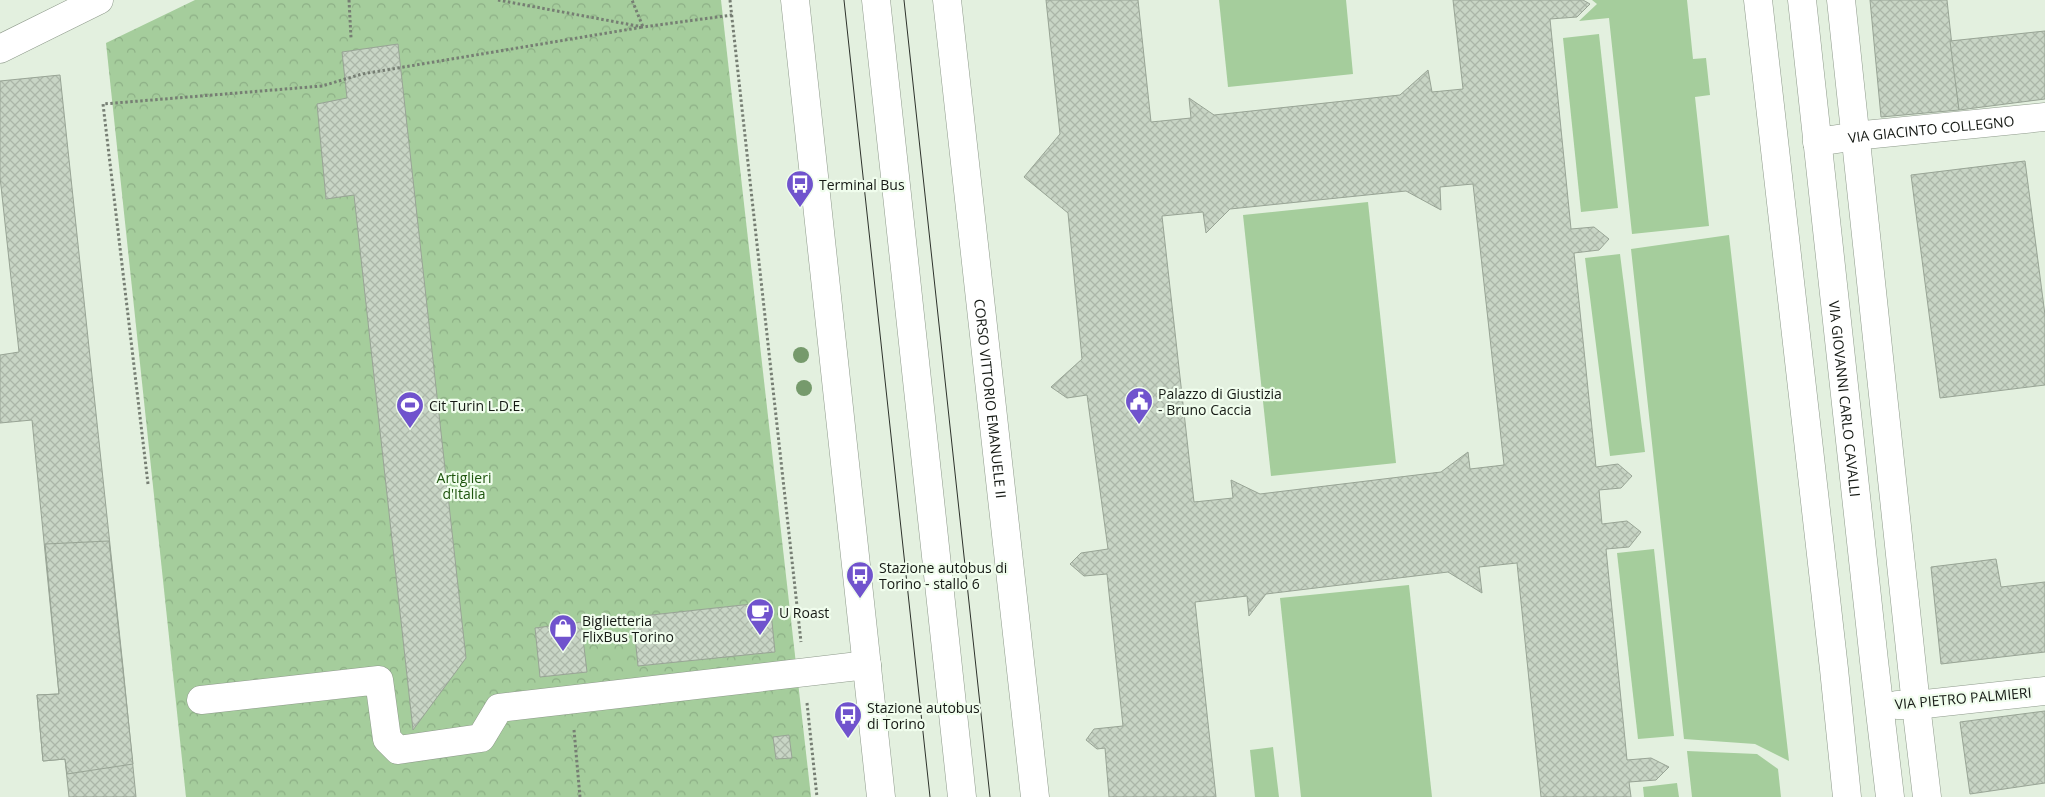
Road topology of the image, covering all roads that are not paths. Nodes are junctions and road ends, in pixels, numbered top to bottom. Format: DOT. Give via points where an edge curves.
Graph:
graph roads {
  1 [pos="99,0"];
  2 [pos="795,0"];
  3 [pos="876,0"];
  4 [pos="947,0"];
  5 [pos="1758,0"];
  6 [pos="1802,0"];
  7 [pos="1841,0"];
  8 [pos="0,49"];
  9 [pos="2045,117"];
  10 [pos="1856,136"];
  11 [pos="1817,142"];
  12 [pos="1828,236"];
  13 [pos="1786,241"];
  14 [pos="1811,469"];
  15 [pos="1853,471"];
  16 [pos="867,665"];
  17 [pos="2045,690"];
  18 [pos="201,700"];
  19 [pos="1916,705"];
  20 [pos="1880,706"];
  21 [pos="1890,795"];
  22 [pos="881,797"];
  23 [pos="962,797"];
  24 [pos="1035,797"];
  25 [pos="1847,797"];
  26 [pos="1861,797"];
  27 [pos="1927,797"];
  1 -- 8 [label="street"];
  2 -- 16 [label="street"];
  3 -- 23 [label="street"];
  4 -- 24 [label="street, CORSO VITTORIO EMANUELE II"];
  5 -- 13 [label="street"];
  6 -- 11 [label="street, VIA GIOVANNI CARLO CAVALLI"];
  7 -- 10 [label="street"];
  9 -- 10 [label="street, VIA GIACINTO COLLEGNO"];
  10 -- 11 [label="street, VIA GIACINTO COLLEGNO"];
  10 -- 19 [label="street"];
  11 -- 12 [label="street, VIA GIOVANNI CARLO CAVALLI"];
  12 -- 13 [label="street"];
  12 -- 15 [label="street, VIA GIOVANNI CARLO CAVALLI"];
  13 -- 14 [label="street"];
  14 -- 15 [label="street"];
  14 -- 25 [label="street"];
  15 -- 20 [label="street, VIA GIOVANNI CARLO CAVALLI"];
  16 -- 18 [label="street" via="499,708 481,738 398,750 388,739 379,680"];
  16 -- 22 [label="street"];
  17 -- 19 [label="street, VIA PIETRO PALMIERI"];
  19 -- 20 [label="street, VIA PIETRO PALMIERI"];
  19 -- 27 [label="street"];
  20 -- 21 [label="street, VIA GIOVANNI CARLO CAVALLI"];
  21 -- 26 [label="street"];
}
